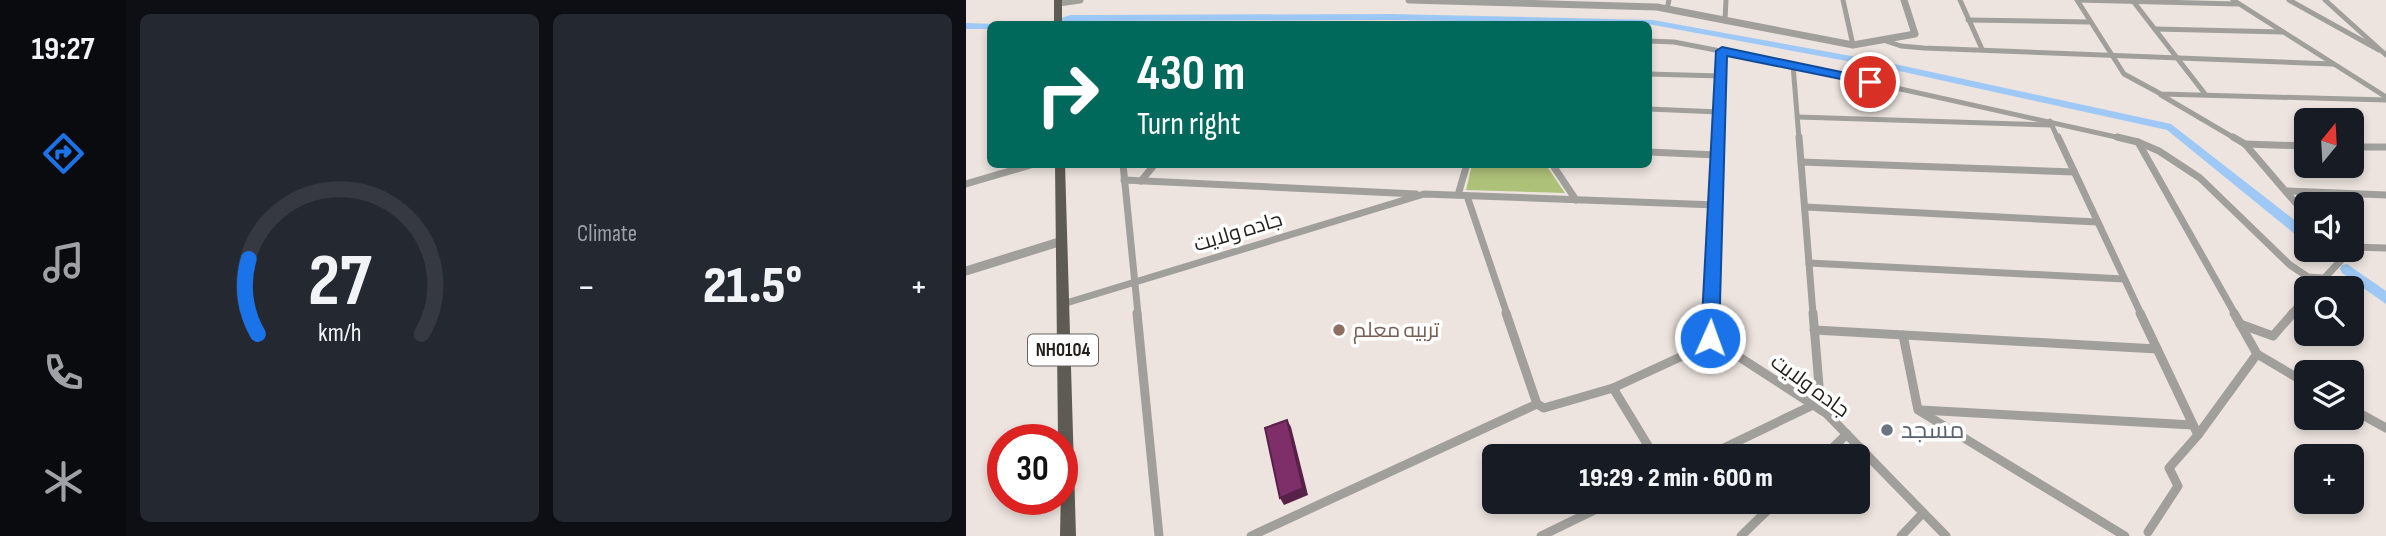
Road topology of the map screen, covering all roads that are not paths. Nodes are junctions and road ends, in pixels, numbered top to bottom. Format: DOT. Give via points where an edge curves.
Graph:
graph roads {
  1 [pos="1080,0"];
  2 [pos="1409,0"];
  3 [pos="1415,0"];
  4 [pos="1669,0"];
  5 [pos="1726,0"];
  6 [pos="1843,0"];
  7 [pos="1904,0"];
  8 [pos="1960,0"];
  9 [pos="2077,0"];
  10 [pos="2289,0"];
  11 [pos="2325,0"];
  12 [pos="2132,1"];
  13 [pos="1058,2"];
  14 [pos="1538,2"];
  15 [pos="2236,2"];
  16 [pos="1667,9"];
  17 [pos="1725,20"];
  18 [pos="1968,20"];
  19 [pos="1058,21"];
  20 [pos="2089,22"];
  21 [pos="2155,29"];
  22 [pos="2284,32"];
  23 [pos="1883,40"];
  24 [pos="1652,41"];
  25 [pos="1853,45"];
  26 [pos="1982,49"];
  27 [pos="2379,50"];
  28 [pos="1722,51"];
  29 [pos="2112,55"];
  30 [pos="2386,55"];
  31 [pos="2177,60"];
  32 [pos="2333,64"];
  33 [pos="1793,65"];
  34 [pos="1652,74"];
  35 [pos="1721,76"];
  36 [pos="2161,94"];
  37 [pos="2205,95"];
  38 [pos="2386,98"];
  39 [pos="1652,109"];
  40 [pos="1720,112"];
  41 [pos="1797,117"];
  42 [pos="2050,123"];
  43 [pos="2138,142"];
  44 [pos="2245,144"];
  45 [pos="2294,146"];
  46 [pos="2364,147"];
  47 [pos="2386,147"];
  48 [pos="1652,152"];
  49 [pos="1717,155"];
  50 [pos="1801,162"];
  51 [pos="1020,168"];
  52 [pos="1060,168"];
  53 [pos="1123,168"];
  54 [pos="1152,168"];
  55 [pos="1466,168"];
  56 [pos="1555,168"];
  57 [pos="2074,172"];
  58 [pos="1124,180"];
  59 [pos="1141,181"];
  60 [pos="966,184"];
  61 [pos="2288,191"];
  62 [pos="1424,194"];
  63 [pos="1462,195"];
  64 [pos="2386,195"];
  65 [pos="2294,199"];
  66 [pos="1576,200"];
  67 [pos="1716,205"];
  68 [pos="1805,207"];
  69 [pos="2097,222"];
  70 [pos="1062,241"];
  71 [pos="2364,247"];
  72 [pos="2386,248"];
  73 [pos="2340,262"];
  74 [pos="1809,263"];
  75 [pos="966,271"];
  76 [pos="2306,276"];
  77 [pos="2325,276"];
  78 [pos="2124,279"];
  79 [pos="1134,282"];
  80 [pos="1063,304"];
  81 [pos="2294,311"];
  82 [pos="2240,324"];
  83 [pos="1814,330"];
  84 [pos="1903,335"];
  85 [pos="1715,341"];
  86 [pos="2157,349"];
  87 [pos="2257,354"];
  88 [pos="2294,376"];
  89 [pos="1613,388"];
  90 [pos="1537,404"];
  91 [pos="1817,407"];
  92 [pos="1918,410"];
  93 [pos="2364,416"];
  94 [pos="2193,425"];
  95 [pos="2386,428"];
  96 [pos="1847,434"];
  97 [pos="2198,435"];
  98 [pos="1647,444"];
  99 [pos="1734,444"];
  100 [pos="1837,444"];
  101 [pos="1923,513"];
  102 [pos="1586,514"];
  103 [pos="1764,514"];
  104 [pos="2148,532"];
  105 [pos="1068,536"];
  106 [pos="1159,536"];
  107 [pos="1251,536"];
  108 [pos="1541,536"];
  109 [pos="1741,536"];
  110 [pos="1901,536"];
  111 [pos="1946,536"];
  112 [pos="2125,536"];
  1 -- 13 [label="street"];
  2 -- 3 [label="street"];
  3 -- 14 [label="street"];
  4 -- 16 [label="street"];
  5 -- 17 [label="street"];
  6 -- 25 [label="street"];
  7 -- 23 [label="street" via="1915,34"];
  8 -- 18 [label="street"];
  9 -- 12 [label="street"];
  9 -- 20 [label="street"];
  10 -- 27 [label="street"];
  11 -- 27 [label="street"];
  12 -- 15 [label="street"];
  12 -- 21 [label="street"];
  13 -- 19 [label="highway"];
  14 -- 16 [label="street"];
  15 -- 22 [label="street"];
  16 -- 17 [label="street"];
  17 -- 25 [label="street"];
  18 -- 20 [label="street"];
  18 -- 26 [label="street"];
  20 -- 29 [label="street"];
  21 -- 22 [label="street"];
  21 -- 31 [label="street"];
  22 -- 32 [label="street"];
  23 -- 25 [label="street"];
  23 -- 26 [label="street" via="1901,47"];
  24 -- 28 [label="street"];
  26 -- 29 [label="street"];
  27 -- 30 [label="street"];
  28 -- 33 [label="street"];
  28 -- 35 [label="street"];
  29 -- 31 [label="street"];
  29 -- 36 [label="street" via="2124,74"];
  31 -- 32 [label="street"];
  31 -- 37 [label="street"];
  32 -- 38 [label="street"];
  33 -- 41 [label="street"];
  33 -- 42 [label="street"];
  34 -- 35 [label="street"];
  35 -- 40 [label="street"];
  36 -- 37 [label="street"];
  36 -- 44 [label="street"];
  37 -- 38 [label="street"];
  39 -- 40 [label="street"];
  40 -- 49 [label="street"];
  41 -- 42 [label="street"];
  41 -- 50 [label="street"];
  42 -- 43 [label="street"];
  42 -- 57 [label="street"];
  43 -- 76 [label="street" via="2188,167"];
  43 -- 82 [label="street"];
  44 -- 45 [label="street"];
  44 -- 61 [label="street"];
  46 -- 47 [label="street"];
  48 -- 49 [label="street"];
  49 -- 67 [label="street"];
  50 -- 57 [label="street"];
  50 -- 68 [label="street"];
  51 -- 60 [label="street"];
  52 -- 70 [label="highway, NH0104"];
  53 -- 58 [label="street"];
  54 -- 59 [label="street"];
  55 -- 63 [label="street"];
  56 -- 66 [label="street"];
  57 -- 69 [label="street"];
  58 -- 59 [label="street, جاده ولایت"];
  58 -- 79 [label="street"];
  59 -- 62 [label="street, جاده ولایت"];
  61 -- 64 [label="street"];
  61 -- 65 [label="street"];
  62 -- 63 [label="street, جاده ولایت"];
  62 -- 79 [label="street, جاده ولایت"];
  63 -- 66 [label="street, جاده ولایت"];
  63 -- 90 [label="street"];
  66 -- 67 [label="street, جاده ولایت"];
  67 -- 85 [label="street" via="1710,338"];
  68 -- 69 [label="street"];
  68 -- 74 [label="street"];
  69 -- 78 [label="street"];
  70 -- 75 [label="street"];
  70 -- 80 [label="highway, NH0104"];
  71 -- 72 [label="street"];
  73 -- 77 [label="street"];
  74 -- 78 [label="street"];
  74 -- 83 [label="street"];
  78 -- 86 [label="street"];
  79 -- 80 [label="street, جاده ولایت"];
  79 -- 106 [label="street"];
  80 -- 105 [label="highway, NH0104"];
  81 -- 82 [label="street" via="2273,335"];
  82 -- 87 [label="street"];
  83 -- 84 [label="street"];
  83 -- 91 [label="street"];
  84 -- 86 [label="street"];
  84 -- 92 [label="street"];
  85 -- 89 [label="street"];
  85 -- 91 [label="street, جاده ولایت"];
  86 -- 94 [label="street"];
  87 -- 88 [label="street"];
  87 -- 97 [label="street"];
  89 -- 90 [label="street" via="1544,408"];
  89 -- 98 [label="street"];
  90 -- 107 [label="street"];
  91 -- 96 [label="street, جاده ولایت"];
  91 -- 99 [label="street"];
  92 -- 94 [label="street"];
  92 -- 112 [label="street"];
  93 -- 95 [label="street"];
  94 -- 97 [label="street"];
  96 -- 100 [label="street"];
  96 -- 101 [label="street, جاده ولایت"];
  97 -- 104 [label="street" via="2169,468 2178,486"];
  101 -- 110 [label="street"];
  101 -- 111 [label="street, جاده ولایت"];
  102 -- 108 [label="street"];
  103 -- 109 [label="street"];
}
